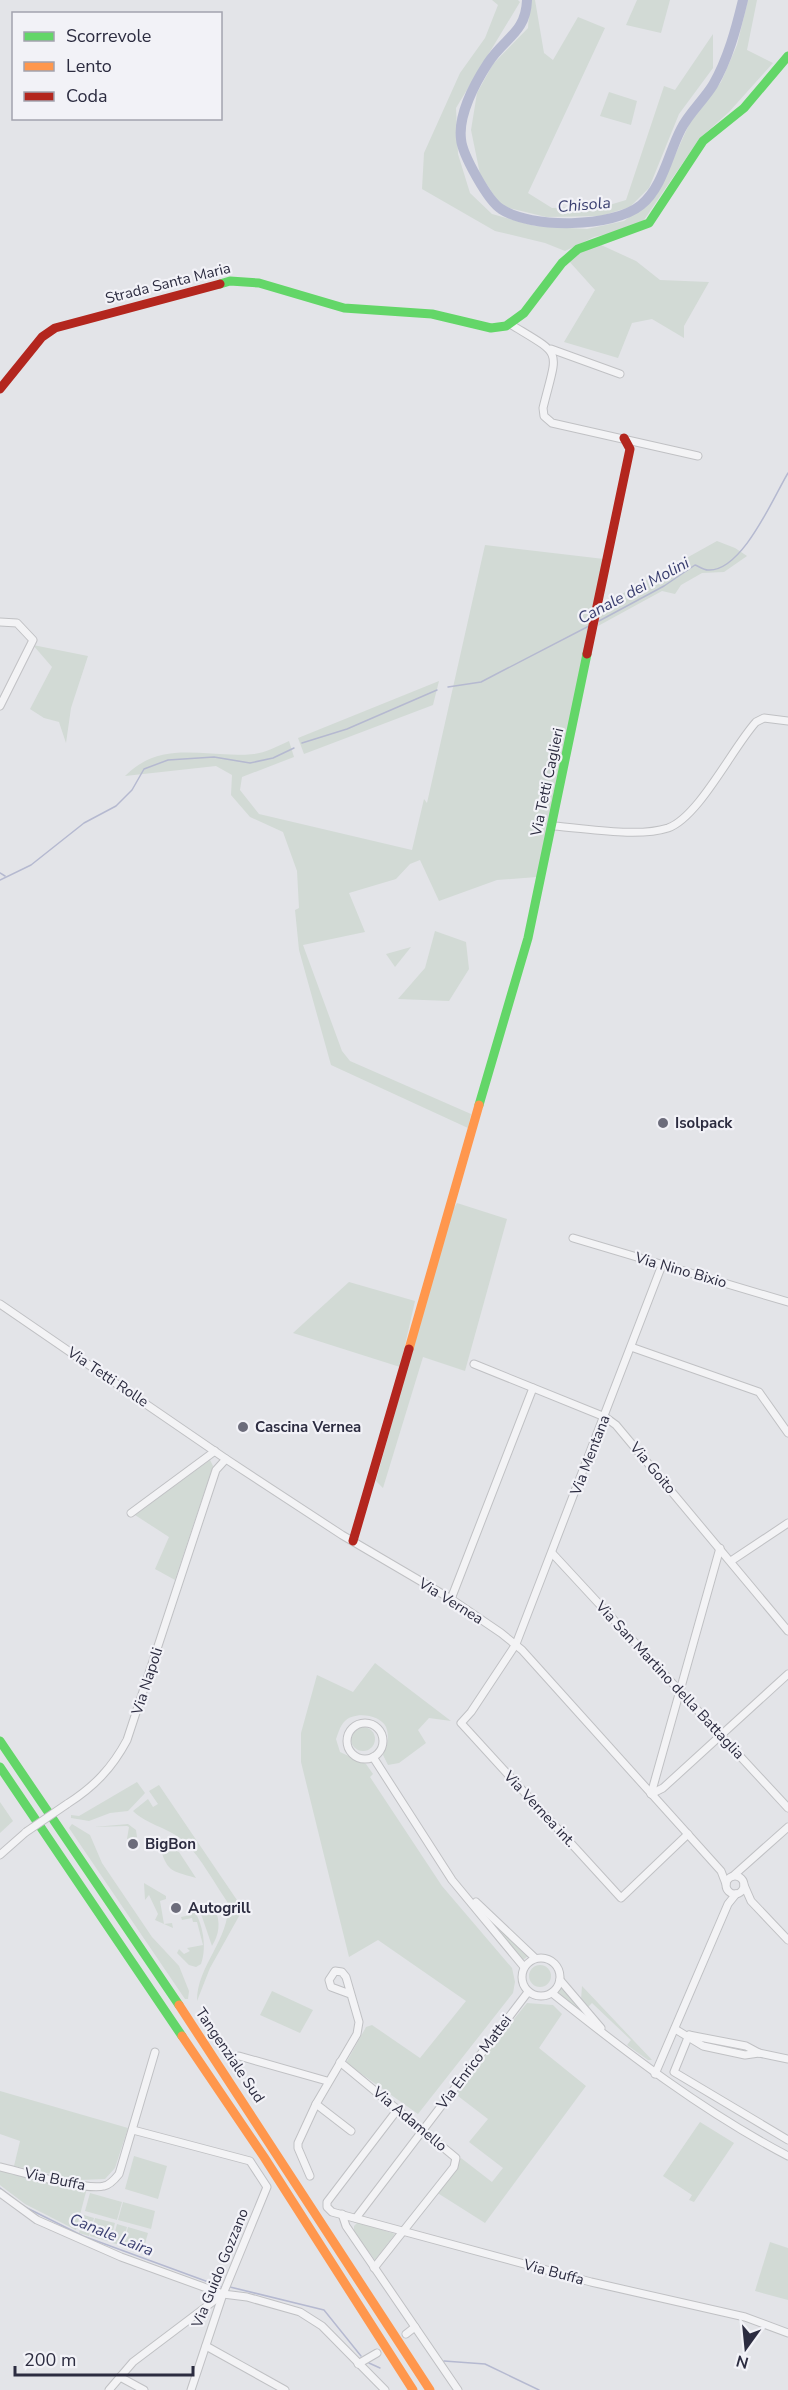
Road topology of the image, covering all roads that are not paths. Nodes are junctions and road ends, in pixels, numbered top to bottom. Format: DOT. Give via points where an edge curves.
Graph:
graph roads {
  1 [pos="788,56"];
  2 [pos="510,324"];
  3 [pos="551,349"];
  4 [pos="620,374"];
  5 [pos="0,389"];
  6 [pos="624,438"];
  7 [pos="698,456"];
  8 [pos="0,622"];
  9 [pos="0,706"];
  10 [pos="788,721"];
  11 [pos="553,826"];
  12 [pos="573,1238"];
  13 [pos="662,1265"];
  14 [pos="788,1302"];
  15 [pos="0,1304"];
  16 [pos="631,1347"];
  17 [pos="474,1364"];
  18 [pos="533,1388"];
  19 [pos="605,1417"];
  20 [pos="788,1433"];
  21 [pos="214,1451"];
  22 [pos="226,1459"];
  23 [pos="131,1513"];
  24 [pos="788,1523"];
  25 [pos="353,1541"];
  26 [pos="720,1548"];
  27 [pos="552,1553"];
  28 [pos="731,1561"];
  29 [pos="451,1599"];
  30 [pos="788,1632"];
  31 [pos="516,1644"];
  32 [pos="788,1674"];
  33 [pos="682,1692"];
  34 [pos="721,1735"];
  35 [pos="0,1741"];
  36 [pos="373,1757"];
  37 [pos="0,1767"];
  38 [pos="659,1773"];
  39 [pos="670,1782"];
  40 [pos="651,1794"];
  41 [pos="788,1808"];
  42 [pos="788,1827"];
  43 [pos="688,1834"];
  44 [pos="0,1855"];
  45 [pos="721,1870"];
  46 [pos="738,1879"];
  47 [pos="452,1880"];
  48 [pos="727,1887"];
  49 [pos="736,1894"];
  50 [pos="751,1901"];
  51 [pos="728,1904"];
  52 [pos="788,1940"];
  53 [pos="535,1958"];
  54 [pos="524,1967"];
  55 [pos="560,1980"];
  56 [pos="528,1992"];
  57 [pos="552,1993"];
  58 [pos="350,1994"];
  59 [pos="675,2029"];
  60 [pos="689,2036"];
  61 [pos="612,2041"];
  62 [pos="155,2052"];
  63 [pos="239,2056"];
  64 [pos="788,2059"];
  65 [pos="340,2062"];
  66 [pos="655,2074"];
  67 [pos="327,2081"];
  68 [pos="316,2104"];
  69 [pos="398,2109"];
  70 [pos="422,2129"];
  71 [pos="133,2130"];
  72 [pos="351,2131"];
  73 [pos="788,2140"];
  74 [pos="788,2156"];
  75 [pos="0,2167"];
  76 [pos="310,2176"];
  77 [pos="0,2193"];
  78 [pos="342,2214"];
  79 [pos="356,2218"];
  80 [pos="403,2231"];
  81 [pos="374,2268"];
  82 [pos="223,2294"];
  83 [pos="415,2327"];
  84 [pos="788,2333"];
  85 [pos="406,2334"];
  86 [pos="206,2346"];
  87 [pos="377,2353"];
  88 [pos="358,2364"];
  89 [pos="120,2377"];
  90 [pos="109,2390"];
  91 [pos="144,2390"];
  92 [pos="191,2390"];
  93 [pos="285,2390"];
  94 [pos="384,2390"];
  95 [pos="413,2390"];
  96 [pos="430,2390"];
  97 [pos="458,2390"];
  1 -- 2 [label="main road" via="744,108 703,141 649,223 579,248"];
  2 -- 3 [label="street"];
  2 -- 5 [label="main road, Strada Santa Maria" via="489,328 444,316 342,308 248,280 230,281 55,328 42,337"];
  3 -- 4 [label="street"];
  3 -- 6 [label="street" via="556,358 543,416 552,423"];
  6 -- 7 [label="street"];
  6 -- 11 [label="main road, Via Tetti Caglieri" via="630,449"];
  8 -- 9 [label="street" via="17,623 33,640"];
  10 -- 11 [label="street" via="764,718 756,722 696,805 669,828 645,832"];
  11 -- 25 [label="main road, Via Tetti Caglieri" via="528,938"];
  12 -- 13 [label="street, Via Nino Bixio"];
  13 -- 14 [label="street, Via Nino Bixio"];
  13 -- 16 [label="street, Via Mentana"];
  15 -- 21 [label="street, Via Tetti Rolle"];
  16 -- 19 [label="street, Via Mentana"];
  16 -- 20 [label="street" via="759,1392"];
  17 -- 18 [label="street, Via Goito"];
  18 -- 19 [label="street, Via Goito"];
  18 -- 29 [label="street"];
  19 -- 26 [label="street, Via Goito"];
  19 -- 27 [label="street, Via Mentana"];
  21 -- 22 [label="street, Via Vernea"];
  21 -- 23 [label="street"];
  22 -- 25 [label="street, Via Vernea"];
  22 -- 44 [label="street, Via Napoli, bridge" via="216,1470 127,1740 91,1789 26,1832"];
  24 -- 28 [label="street"];
  25 -- 29 [label="street, Via Vernea"];
  26 -- 28 [label="street, Via Goito"];
  26 -- 33 [label="street"];
  27 -- 31 [label="street, Via Mentana"];
  27 -- 33 [label="street, Via San Martino della Battaglia"];
  28 -- 30 [label="street, Via Goito"];
  29 -- 31 [label="street, Via Vernea"];
  31 -- 40 [label="street, Via Vernea"];
  31 -- 43 [label="street, Via Vernea int." via="461,1723 621,1898"];
  32 -- 34 [label="street"];
  33 -- 34 [label="street, Via San Martino della Battaglia"];
  33 -- 38 [label="street"];
  34 -- 39 [label="street"];
  34 -- 41 [label="street, Via San Martino della Battaglia"];
  35 -- 96 [label="main road, Tangenziale Sud" via="217,2062"];
  36 -- 36 [label="street" via="381,1749 381,1733 371,1723 354,1726 347,1736 351,1752 364,1759"];
  36 -- 47 [label="street"];
  37 -- 95 [label="main road, Tangenziale Sud" via="258,2147"];
  38 -- 39 [label="street"];
  38 -- 40 [label="street"];
  39 -- 40 [label="street"];
  40 -- 43 [label="street, Via Vernea"];
  42 -- 46 [label="street" via="744,1867"];
  43 -- 45 [label="street, Via Vernea"];
  45 -- 46 [label="street"];
  45 -- 48 [label="street"];
  46 -- 48 [label="street"];
  46 -- 49 [label="street"];
  46 -- 50 [label="street"];
  47 -- 53 [label="street"];
  47 -- 54 [label="street"];
  48 -- 49 [label="street"];
  48 -- 51 [label="street"];
  49 -- 50 [label="street"];
  49 -- 51 [label="street"];
  50 -- 52 [label="street"];
  51 -- 59 [label="street"];
  53 -- 54 [label="street"];
  53 -- 55 [label="street" via="554,1963"];
  54 -- 56 [label="street" via="521,1980"];
  55 -- 57 [label="street"];
  55 -- 61 [label="street"];
  56 -- 57 [label="street" via="540,1996"];
  56 -- 70 [label="street, Via Enrico Mattei"];
  57 -- 61 [label="street"];
  58 -- 65 [label="street" via="359,2022 357,2034"];
  59 -- 60 [label="street"];
  59 -- 66 [label="street"];
  60 -- 64 [label="street" via="746,2046"];
  60 -- 73 [label="street" via="674,2072"];
  61 -- 66 [label="street"];
  62 -- 71 [label="street"];
  63 -- 67 [label="street"];
  65 -- 67 [label="street"];
  65 -- 69 [label="street, Via Adamello"];
  66 -- 74 [label="street" via="707,2110"];
  67 -- 68 [label="street"];
  68 -- 72 [label="street"];
  68 -- 76 [label="street" via="298,2148"];
  69 -- 70 [label="street, Via Adamello"];
  69 -- 78 [label="street, Via Buffa" via="327,2202 333,2212"];
  70 -- 79 [label="street, Via Enrico Mattei"];
  70 -- 80 [label="street, Via Adamello" via="456,2158 454,2167"];
  71 -- 75 [label="street, Via Buffa" via="119,2174 105,2186"];
  71 -- 82 [label="street, Via Guido Gozzano" via="250,2161 267,2187"];
  77 -- 82 [label="street" via="37,2220 81,2241"];
  78 -- 79 [label="street, Via Buffa"];
  78 -- 81 [label="street"];
  79 -- 80 [label="street, Via Buffa"];
  80 -- 81 [label="street, Via Adamello"];
  80 -- 84 [label="street, Via Buffa" via="745,2317"];
  81 -- 83 [label="street"];
  82 -- 86 [label="street, Via Guido Gozzano"];
  82 -- 88 [label="street" via="300,2312 322,2326"];
  82 -- 89 [label="street"];
  83 -- 85 [label="street"];
  83 -- 97 [label="street"];
  86 -- 92 [label="street, Via Guido Gozzano"];
  86 -- 93 [label="street"];
  87 -- 88 [label="street"];
  88 -- 94 [label="street"];
  89 -- 90 [label="street"];
  89 -- 91 [label="street"];
}
